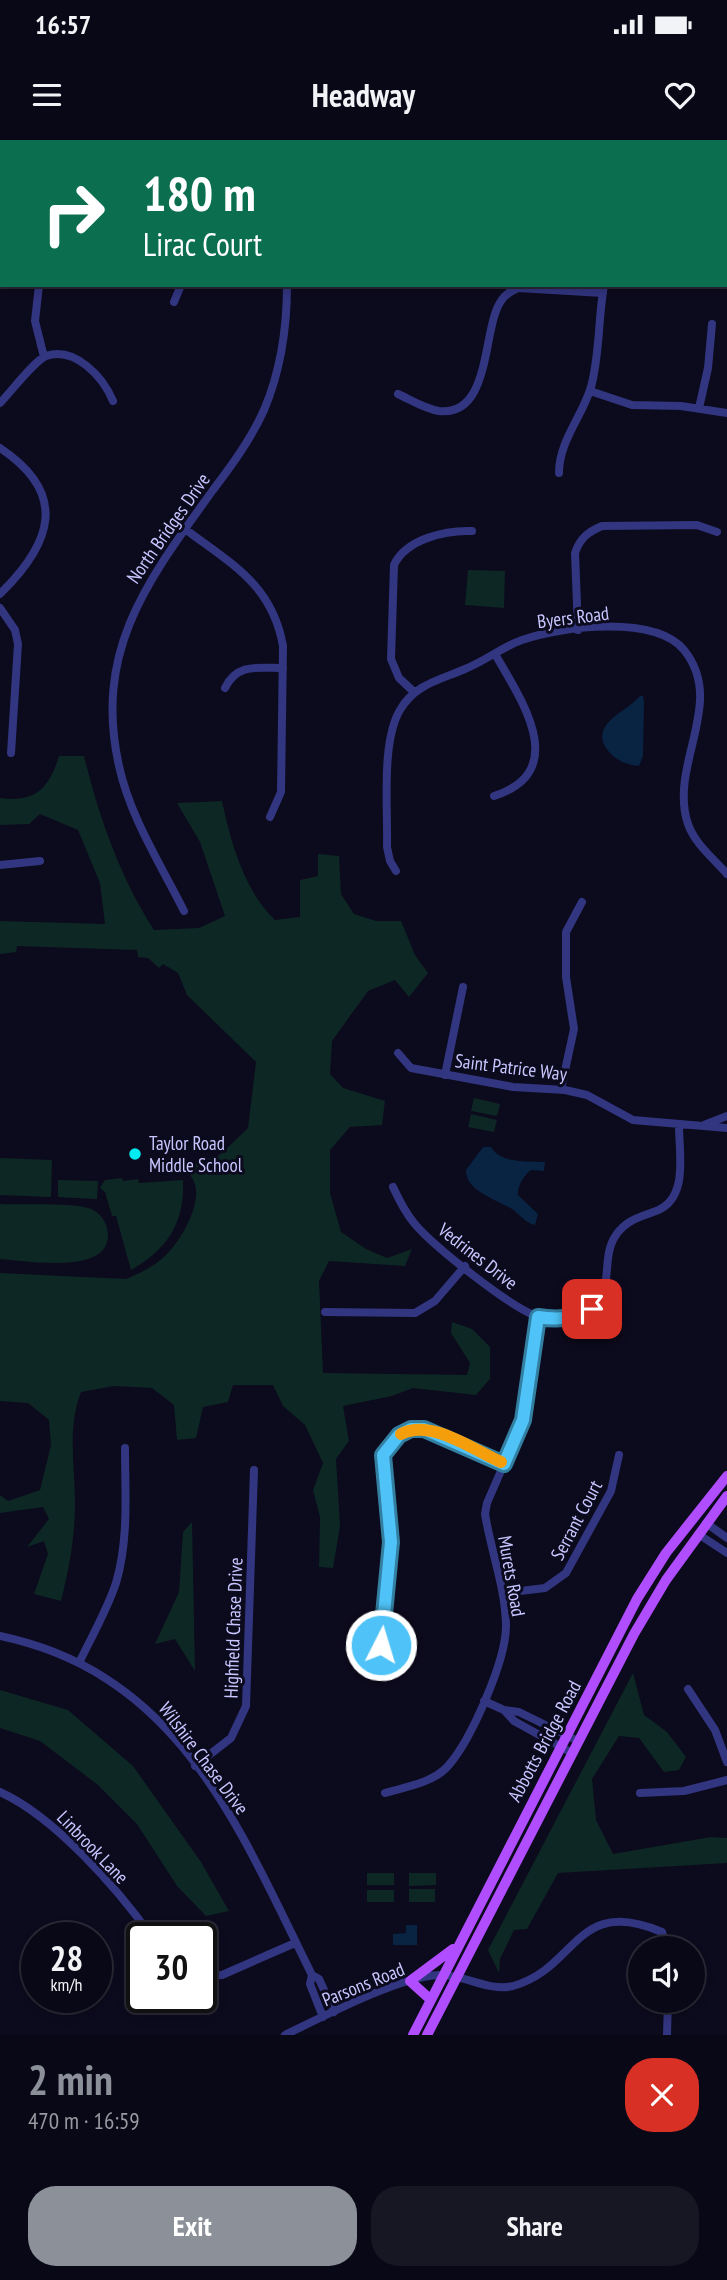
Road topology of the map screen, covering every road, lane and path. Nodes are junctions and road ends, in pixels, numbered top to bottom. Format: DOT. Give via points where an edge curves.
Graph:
graph roads {
  1 [pos="39,287"];
  2 [pos="180,287"];
  3 [pos="287,287"];
  4 [pos="502,287"];
  5 [pos="524,287"];
  6 [pos="555,287"];
  7 [pos="603,289"];
  8 [pos="507,293"];
  9 [pos="174,302"];
  10 [pos="712,324"];
  11 [pos="44,357"];
  12 [pos="590,391"];
  13 [pos="398,394"];
  14 [pos="113,401"];
  15 [pos="0,403"];
  16 [pos="699,408"];
  17 [pos="727,413"];
  18 [pos="0,448"];
  19 [pos="559,473"];
  20 [pos="185,529"];
  21 [pos="472,531"];
  22 [pos="717,532"];
  23 [pos="0,594"];
  24 [pos="0,608"];
  25 [pos="578,630"];
  26 [pos="495,654"];
  27 [pos="283,668"];
  28 [pos="225,688"];
  29 [pos="414,692"];
  30 [pos="11,753"];
  31 [pos="494,796"];
  32 [pos="270,817"];
  33 [pos="40,861"];
  34 [pos="0,865"];
  35 [pos="396,871"];
  36 [pos="727,874"];
  37 [pos="582,902"];
  38 [pos="184,911"];
  39 [pos="463,987"];
  40 [pos="398,1053"];
  41 [pos="445,1075"];
  42 [pos="561,1089"];
  43 [pos="727,1116"];
  44 [pos="704,1125"];
  45 [pos="679,1126"];
  46 [pos="727,1128"];
  47 [pos="393,1187"];
  48 [pos="465,1266"];
  49 [pos="325,1312"];
  50 [pos="538,1317"];
  51 [pos="125,1448"];
  52 [pos="619,1455"];
  53 [pos="504,1464"];
  54 [pos="254,1470"];
  55 [pos="727,1476"];
  56 [pos="727,1496"];
  57 [pos="706,1523"];
  58 [pos="698,1534"];
  59 [pos="727,1538"];
  60 [pos="727,1553"];
  61 [pos="503,1593"];
  62 [pos="0,1636"];
  63 [pos="387,1659"];
  64 [pos="80,1661"];
  65 [pos="688,1689"];
  66 [pos="484,1701"];
  67 [pos="504,1710"];
  68 [pos="566,1735"];
  69 [pos="578,1741"];
  70 [pos="560,1746"];
  71 [pos="572,1753"];
  72 [pos="727,1762"];
  73 [pos="195,1766"];
  74 [pos="727,1780"];
  75 [pos="0,1792"];
  76 [pos="385,1793"];
  77 [pos="640,1793"];
  78 [pos="139,1922"];
  79 [pos="663,1936"];
  80 [pos="295,1943"];
  81 [pos="457,1946"];
  82 [pos="217,1975"];
  83 [pos="312,1975"];
  84 [pos="443,1975"];
  85 [pos="455,1977"];
  86 [pos="410,1981"];
  87 [pos="431,2000"];
  88 [pos="334,2012"];
  89 [pos="668,2013"];
  90 [pos="323,2017"];
  91 [pos="285,2035"];
  92 [pos="413,2035"];
  93 [pos="427,2035"];
  94 [pos="667,2035"];
  1 -- 11 [label="street" via="35,321"];
  2 -- 9 [label="street"];
  3 -- 20 [label="street, North Bridges Drive" via="284,343 263,411"];
  4 -- 8 [label="street"];
  5 -- 8 [label="street"];
  6 -- 7 [label="street"];
  7 -- 12 [label="street"];
  8 -- 13 [label="street" via="498,307 489,350 467,401 440,411"];
  10 -- 16 [label="street"];
  11 -- 14 [label="street" via="56,355 85,363"];
  11 -- 15 [label="street"];
  12 -- 16 [label="street" via="632,405"];
  12 -- 19 [label="street" via="562,451"];
  16 -- 17 [label="street"];
  18 -- 23 [label="street" via="28,468 43,495 45,511 41,540"];
  20 -- 27 [label="street" via="264,594 279,628"];
  20 -- 38 [label="street, North Bridges Drive" via="150,579 131,617 118,660 113,706 115,749 125,788"];
  21 -- 29 [label="street" via="458,530 414,544 401,552 394,565 391,659 399,678"];
  22 -- 25 [label="street" via="687,525 602,526 591,531 575,553"];
  24 -- 30 [label="street" via="15,630 18,644"];
  25 -- 26 [label="street, Byers Road" via="533,636"];
  25 -- 36 [label="street, Byers Road" via="645,627 670,637 692,660 701,682 703,705 684,807 694,836"];
  26 -- 29 [label="street, Byers Road"];
  26 -- 31 [label="street" via="531,716 536,741 524,776"];
  27 -- 28 [label="street" via="240,669"];
  27 -- 32 [label="street" via="281,792"];
  29 -- 35 [label="street, Byers Road" via="398,713 390,738 387,847"];
  33 -- 34 [label="street"];
  37 -- 42 [label="street" via="566,932 566,977 574,1029"];
  39 -- 41 [label="street"];
  40 -- 41 [label="street, Saint Patrice Way" via="411,1068"];
  41 -- 42 [label="street, Saint Patrice Way" via="513,1087"];
  42 -- 45 [label="street, Saint Patrice Way" via="587,1095 633,1121"];
  43 -- 44 [label="street, Saint Patrice Way"];
  44 -- 45 [label="street, Saint Patrice Way"];
  44 -- 46 [label="street, Saint Patrice Way"];
  45 -- 50 [label="street" via="676,1192 664,1207 634,1219 617,1234 608,1252 606,1286 598,1302 584,1314"];
  47 -- 48 [label="street, Vedrines Drive" via="415,1224"];
  48 -- 49 [label="street" via="435,1301 415,1313"];
  48 -- 50 [label="street, Vedrines Drive"];
  50 -- 53 [label="street, Murets Road" via="523,1420"];
  51 -- 64 [label="street" via="121,1564 108,1604"];
  52 -- 61 [label="street, Serrant Court" via="611,1491 566,1573 545,1588"];
  53 -- 61 [label="street, Murets Road" via="485,1514"];
  53 -- 63 [label="street" via="424,1429 411,1429 392,1440 382,1465 391,1542 381,1645"];
  54 -- 73 [label="street, Highfield Chase Drive" via="246,1706 231,1738"];
  55 -- 68 [label="main road, Abbotts Bridge Road" via="650,1578"];
  56 -- 57 [label="main road, Abbotts Bridge Road"];
  57 -- 58 [label="main road, Abbotts Bridge Road"];
  57 -- 59 [label="street"];
  58 -- 60 [label="street"];
  58 -- 69 [label="main road, Abbotts Bridge Road" via="639,1626"];
  61 -- 66 [label="street, Murets Road" via="506,1628 502,1654"];
  62 -- 64 [label="street, Wilshire Chase Drive"];
  64 -- 73 [label="street, Wilshire Chase Drive" via="144,1705"];
  65 -- 72 [label="street" via="715,1730"];
  66 -- 67 [label="street"];
  66 -- 76 [label="street, Murets Road" via="448,1767 422,1783"];
  67 -- 68 [label="street" via="519,1712"];
  67 -- 70 [label="street" via="514,1721"];
  68 -- 69 [label="street"];
  68 -- 70 [label="main road, Abbotts Bridge Road"];
  69 -- 71 [label="main road, Abbotts Bridge Road"];
  70 -- 71 [label="street"];
  70 -- 81 [label="main road, Abbotts Bridge Road"];
  71 -- 85 [label="main road, Abbotts Bridge Road"];
  73 -- 80 [label="street, Wilshire Chase Drive" via="247,1842"];
  74 -- 77 [label="street" via="684,1791"];
  75 -- 78 [label="street, Linbrook Lane" via="44,1819"];
  79 -- 85 [label="street, Parsons Road" via="635,1923 602,1923 534,1978 519,1984 499,1987"];
  80 -- 82 [label="street"];
  80 -- 83 [label="street, Wilshire Chase Drive"];
  81 -- 84 [label="main road, Abbotts Bridge Road"];
  81 -- 86 [label="main road"];
  83 -- 88 [label="street, Wilshire Chase Drive" via="319,1979"];
  83 -- 90 [label="street, Wilshire Chase Drive" via="310,1984"];
  84 -- 85 [label="street, Parsons Road"];
  84 -- 86 [label="street, Parsons Road"];
  84 -- 87 [label="main road, Abbotts Bridge Road"];
  85 -- 93 [label="main road, Abbotts Bridge Road"];
  86 -- 87 [label="main road"];
  86 -- 88 [label="street, Parsons Road"];
  87 -- 92 [label="main road, Abbotts Bridge Road"];
  88 -- 90 [label="street, Parsons Road"];
  89 -- 94 [label="street"];
  90 -- 91 [label="street, Parsons Road"];
}
